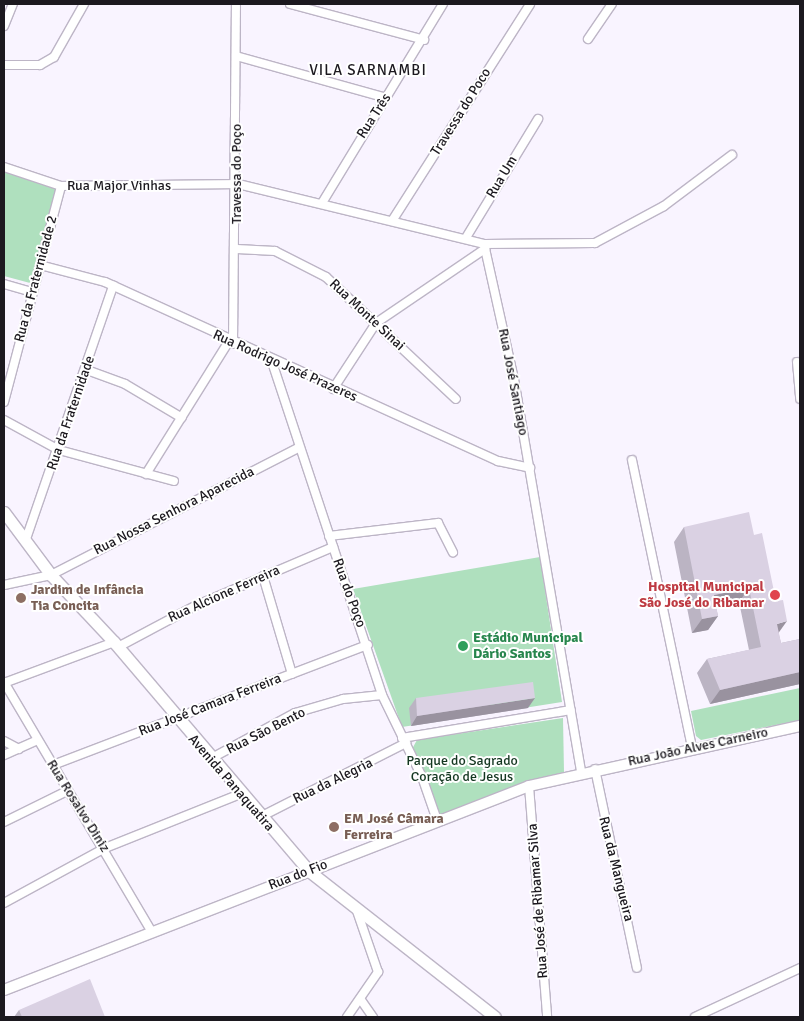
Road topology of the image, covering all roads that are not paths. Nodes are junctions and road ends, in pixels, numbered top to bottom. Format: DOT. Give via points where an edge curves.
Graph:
graph roads {
  1 [pos="13,4"];
  2 [pos="84,4"];
  3 [pos="236,4"];
  4 [pos="290,4"];
  5 [pos="442,4"];
  6 [pos="530,4"];
  7 [pos="612,4"];
  8 [pos="4,26"];
  9 [pos="588,39"];
  10 [pos="424,40"];
  11 [pos="236,56"];
  12 [pos="4,65"];
  13 [pos="386,98"];
  14 [pos="538,119"];
  15 [pos="732,155"];
  16 [pos="4,167"];
  17 [pos="238,184"];
  18 [pos="61,186"];
  19 [pos="322,203"];
  20 [pos="392,221"];
  21 [pos="467,236"];
  22 [pos="484,246"];
  23 [pos="237,249"];
  24 [pos="40,265"];
  25 [pos="4,284"];
  26 [pos="112,286"];
  27 [pos="32,292"];
  28 [pos="376,323"];
  29 [pos="231,342"];
  30 [pos="272,362"];
  31 [pos="797,362"];
  32 [pos="87,370"];
  33 [pos="333,389"];
  34 [pos="800,399"];
  35 [pos="456,400"];
  36 [pos="4,402"];
  37 [pos="182,418"];
  38 [pos="4,420"];
  39 [pos="298,448"];
  40 [pos="59,450"];
  41 [pos="632,460"];
  42 [pos="530,468"];
  43 [pos="146,474"];
  44 [pos="174,481"];
  45 [pos="4,512"];
  46 [pos="329,536"];
  47 [pos="26,539"];
  48 [pos="333,547"];
  49 [pos="453,552"];
  50 [pos="51,575"];
  51 [pos="263,576"];
  52 [pos="4,585"];
  53 [pos="116,644"];
  54 [pos="368,645"];
  55 [pos="292,674"];
  56 [pos="4,683"];
  57 [pos="382,695"];
  58 [pos="571,710"];
  59 [pos="178,720"];
  60 [pos="800,726"];
  61 [pos="37,740"];
  62 [pos="4,741"];
  63 [pos="404,741"];
  64 [pos="692,746"];
  65 [pos="19,749"];
  66 [pos="4,755"];
  67 [pos="210,760"];
  68 [pos="53,765"];
  69 [pos="595,769"];
  70 [pos="581,772"];
  71 [pos="530,786"];
  72 [pos="67,791"];
  73 [pos="240,794"];
  74 [pos="260,817"];
  75 [pos="437,820"];
  76 [pos="4,822"];
  77 [pos="105,848"];
  78 [pos="309,871"];
  79 [pos="4,903"];
  80 [pos="356,908"];
  81 [pos="151,932"];
  82 [pos="637,968"];
  83 [pos="800,968"];
  84 [pos="4,990"];
  85 [pos="361,1000"];
  86 [pos="347,1017"];
  87 [pos="373,1017"];
  88 [pos="494,1017"];
  89 [pos="546,1017"];
  90 [pos="695,1017"];
  1 -- 8 [label="street"];
  2 -- 12 [label="street" via="54,57 40,65"];
  3 -- 11 [label="street, Travessa do Poço"];
  4 -- 10 [label="street"];
  5 -- 10 [label="street, Rua Três"];
  6 -- 20 [label="street, Travessa do Poco"];
  7 -- 9 [label="street"];
  10 -- 13 [label="street, Rua Três"];
  11 -- 13 [label="street"];
  11 -- 17 [label="street, Travessa do Poço"];
  13 -- 19 [label="street, Rua Três"];
  14 -- 21 [label="street, Rua Um"];
  15 -- 22 [label="street" via="664,206 595,243"];
  16 -- 18 [label="street, Rua Major Vinhas"];
  17 -- 18 [label="street, Rua Major Vinhas"];
  17 -- 19 [label="street"];
  17 -- 23 [label="street, Travessa do Poço"];
  18 -- 24 [label="street, Rua da Fraternidade 2"];
  19 -- 20 [label="street"];
  20 -- 21 [label="street"];
  21 -- 22 [label="street"];
  22 -- 28 [label="street"];
  22 -- 42 [label="street, Rua José Santiago"];
  23 -- 28 [label="street, Rua Monte Sinai" via="275,251 299,260 337,285"];
  23 -- 29 [label="street, Travessa do Poço"];
  24 -- 26 [label="street, Rua Rodrigo José Prazeres"];
  24 -- 27 [label="street, Rua da Fraternidade 2"];
  25 -- 27 [label="street"];
  26 -- 29 [label="street, Rua Rodrigo José Prazeres"];
  26 -- 32 [label="street, Rua da Fraternidade"];
  27 -- 36 [label="street, Rua da Fraternidade 2"];
  28 -- 33 [label="street"];
  28 -- 35 [label="street, Rua Monte Sinai"];
  29 -- 30 [label="street, Rua Rodrigo José Prazeres"];
  29 -- 37 [label="street, Travessa do Poço"];
  30 -- 33 [label="street, Rua Rodrigo José Prazeres"];
  30 -- 39 [label="street, Rua do Poço"];
  31 -- 34 [label="street"];
  32 -- 37 [label="street" via="125,384"];
  32 -- 40 [label="street, Rua da Fraternidade"];
  33 -- 42 [label="street, Rua Rodrigo José Prazeres" via="498,462"];
  37 -- 43 [label="street, Travessa do Poço"];
  38 -- 40 [label="street"];
  39 -- 46 [label="street, Rua do Poço"];
  39 -- 50 [label="street, Rua Nossa Senhora Aparecida"];
  40 -- 43 [label="street"];
  40 -- 47 [label="street, Rua da Fraternidade"];
  41 -- 64 [label="street"];
  42 -- 58 [label="street, Rua José Santiago"];
  43 -- 44 [label="street"];
  45 -- 47 [label="main road, Avenida Panaquatira"];
  46 -- 48 [label="street, Rua do Poço"];
  46 -- 49 [label="street" via="438,522 444,527"];
  47 -- 50 [label="main road, Avenida Panaquatira"];
  48 -- 51 [label="street, Rua Alcione Ferreira"];
  48 -- 54 [label="street, Rua do Poço"];
  50 -- 52 [label="street, Rua Nossa Senhora Aparecida"];
  50 -- 53 [label="main road, Avenida Panaquatira"];
  51 -- 53 [label="street, Rua Alcione Ferreira"];
  51 -- 55 [label="street"];
  53 -- 56 [label="street, Rua Alcione Ferreira"];
  53 -- 59 [label="main road, Avenida Panaquatira"];
  54 -- 55 [label="street, Rua José Camara Ferreira"];
  54 -- 57 [label="street, Rua do Poço"];
  55 -- 59 [label="street, Rua José Camara Ferreira"];
  56 -- 61 [label="street, Rua Rosalvo Diniz"];
  57 -- 63 [label="street, Rua do Poço"];
  57 -- 67 [label="street, Rua São Bento" via="343,699 295,714"];
  58 -- 63 [label="street, Rua da Alegria"];
  58 -- 70 [label="street, Rua José Santiago"];
  59 -- 67 [label="main road, Avenida Panaquatira"];
  59 -- 68 [label="street, Rua José Camara Ferreira"];
  60 -- 64 [label="street, Rua João Alves Carneiro"];
  61 -- 65 [label="street"];
  61 -- 68 [label="street, Rua Rosalvo Diniz"];
  62 -- 65 [label="street"];
  63 -- 74 [label="street, Rua da Alegria"];
  63 -- 75 [label="street, Rua do Poço"];
  64 -- 69 [label="street, Rua João Alves Carneiro"];
  65 -- 66 [label="street"];
  67 -- 73 [label="main road, Avenida Panaquatira"];
  68 -- 72 [label="street, Rua Rosalvo Diniz"];
  69 -- 70 [label="street, Rua do Fio"];
  69 -- 82 [label="street, Rua da Mangueira"];
  70 -- 71 [label="street, Rua do Fio"];
  71 -- 75 [label="street, Rua do Fio"];
  71 -- 89 [label="street, Rua José de Ribamar Silva"];
  72 -- 76 [label="street"];
  72 -- 77 [label="street, Rua Rosalvo Diniz"];
  73 -- 74 [label="main road, Avenida Panaquatira"];
  73 -- 77 [label="street"];
  74 -- 78 [label="main road, Avenida Panaquatira"];
  75 -- 78 [label="street, Rua do Fio"];
  77 -- 79 [label="street"];
  77 -- 81 [label="street, Rua Rosalvo Diniz"];
  78 -- 80 [label="main road, Avenida Panaquatira"];
  78 -- 81 [label="street, Rua do Fio"];
  80 -- 85 [label="street" via="378,972"];
  80 -- 88 [label="main road, Avenida Panaquatira"];
  81 -- 84 [label="street, Rua do Fio"];
  83 -- 90 [label="street"];
  85 -- 86 [label="street"];
  85 -- 87 [label="street"];
}
